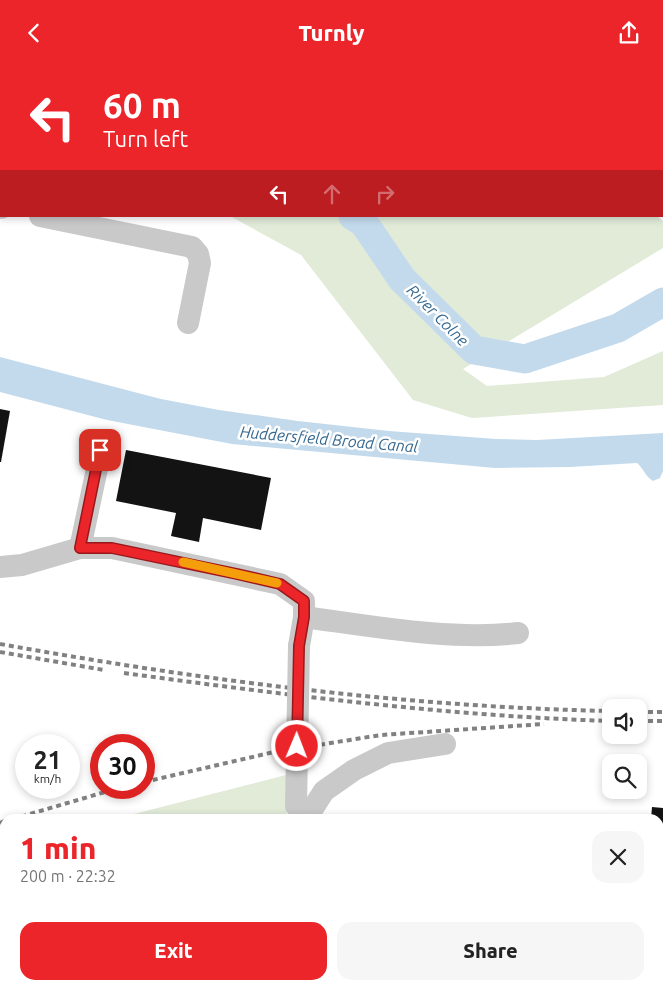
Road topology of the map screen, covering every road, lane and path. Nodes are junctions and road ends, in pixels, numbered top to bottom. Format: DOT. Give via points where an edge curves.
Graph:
graph roads {
  1 [pos="45,217"];
  2 [pos="188,323"];
  3 [pos="100,450"];
  4 [pos="80,548"];
  5 [pos="0,567"];
  6 [pos="304,617"];
  7 [pos="518,633"];
  8 [pos="444,744"];
  9 [pos="299,814"];
  1 -- 2 [label="street" via="192,247 200,263"];
  3 -- 4 [label="street"];
  4 -- 5 [label="street" via="22,565"];
  4 -- 6 [label="street" via="112,548 280,584 304,601"];
  6 -- 7 [label="street" via="402,631 498,636"];
  6 -- 9 [label="street, bridge" via="299,646"];
  8 -- 9 [label="street" via="388,753 354,769"];
}
